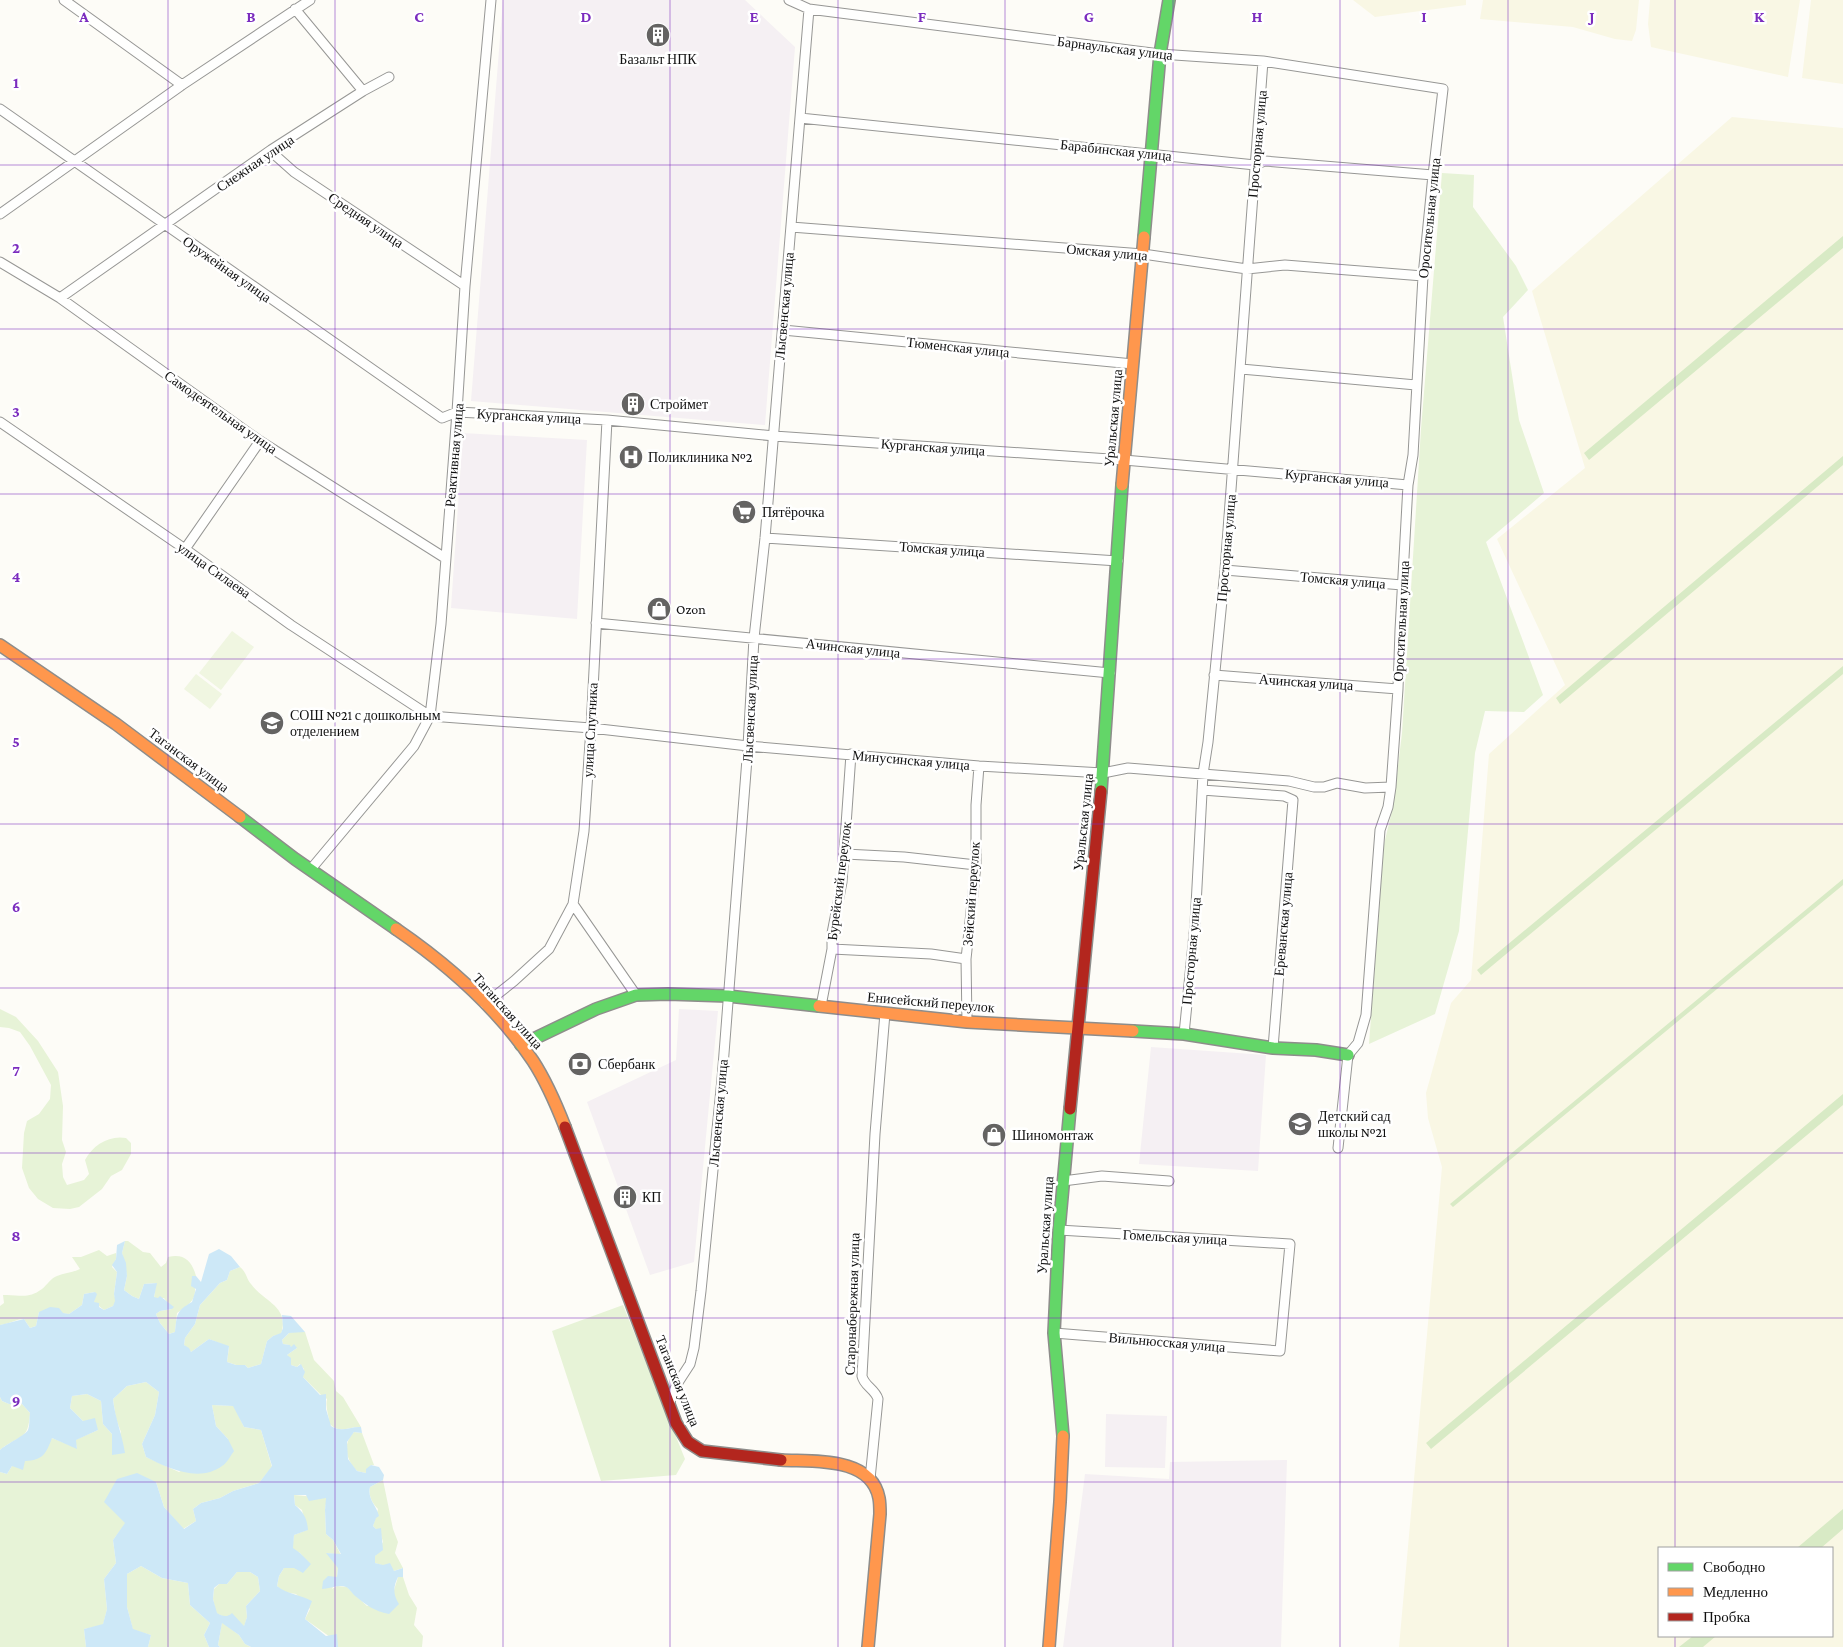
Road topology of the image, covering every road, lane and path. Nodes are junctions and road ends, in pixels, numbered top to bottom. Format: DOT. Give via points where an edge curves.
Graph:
graph roads {
  1 [pos="64,0"];
  2 [pos="310,0"];
  3 [pos="491,0"];
  4 [pos="789,0"];
  5 [pos="1169,0"];
  6 [pos="295,9"];
  7 [pos="809,9"];
  8 [pos="1160,54"];
  9 [pos="1263,61"];
  10 [pos="389,77"];
  11 [pos="182,85"];
  12 [pos="1443,89"];
  13 [pos="363,91"];
  14 [pos="0,110"];
  15 [pos="800,118"];
  16 [pos="271,150"];
  17 [pos="1152,154"];
  18 [pos="75,161"];
  19 [pos="1255,165"];
  20 [pos="1433,175"];
  21 [pos="0,214"];
  22 [pos="165,226"];
  23 [pos="791,228"];
  24 [pos="1143,254"];
  25 [pos="0,262"];
  26 [pos="1246,269"];
  27 [pos="1423,276"];
  28 [pos="465,286"];
  29 [pos="60,298"];
  30 [pos="782,330"];
  31 [pos="1133,364"];
  32 [pos="1241,368"];
  33 [pos="1416,385"];
  34 [pos="457,412"];
  35 [pos="606,420"];
  36 [pos="0,422"];
  37 [pos="774,436"];
  38 [pos="260,440"];
  39 [pos="1124,460"];
  40 [pos="1232,470"];
  41 [pos="1408,484"];
  42 [pos="766,538"];
  43 [pos="185,549"];
  44 [pos="445,558"];
  45 [pos="1118,561"];
  46 [pos="1225,570"];
  47 [pos="1402,585"];
  48 [pos="596,624"];
  49 [pos="754,638"];
  50 [pos="0,645"];
  51 [pos="1110,673"];
  52 [pos="1214,675"];
  53 [pos="1398,689"];
  54 [pos="430,716"];
  55 [pos="591,728"];
  56 [pos="748,746"];
  57 [pos="851,754"];
  58 [pos="979,766"];
  59 [pos="1103,773"];
  60 [pos="1203,774"];
  61 [pos="1390,787"];
  62 [pos="1202,790"];
  63 [pos="845,854"];
  64 [pos="976,864"];
  65 [pos="311,869"];
  66 [pos="573,904"];
  67 [pos="832,949"];
  68 [pos="966,959"];
  69 [pos="636,995"];
  70 [pos="728,996"];
  71 [pos="485,1004"];
  72 [pos="821,1006"];
  73 [pos="885,1013"];
  74 [pos="967,1022"];
  75 [pos="1077,1027"];
  76 [pos="1184,1034"];
  77 [pos="521,1045"];
  78 [pos="1273,1048"];
  79 [pos="1348,1055"];
  80 [pos="1338,1148"];
  81 [pos="1063,1181"];
  82 [pos="1169,1181"];
  83 [pos="1059,1230"];
  84 [pos="1054,1333"];
  85 [pos="1280,1351"];
  86 [pos="669,1404"];
  87 [pos="870,1479"];
  88 [pos="868,1647"];
  89 [pos="1049,1647"];
  1 -- 11 [label="street"];
  2 -- 6 [label="street"];
  3 -- 28 [label="street, Реактивная улица"];
  4 -- 7 [label="street, Барнаульская улица"];
  5 -- 8 [label="main road, Уральская улица"];
  6 -- 11 [label="street"];
  6 -- 13 [label="street"];
  7 -- 8 [label="street, Барнаульская улица"];
  7 -- 15 [label="street, Лысвенская улица"];
  8 -- 9 [label="street, Барнаульская улица"];
  8 -- 17 [label="main road, Уральская улица"];
  9 -- 12 [label="street, Барнаульская улица"];
  9 -- 19 [label="street, Просторная улица"];
  10 -- 13 [label="street, Снежная улица"];
  11 -- 18 [label="street"];
  12 -- 20 [label="street, Оросительная улица"];
  13 -- 16 [label="street, Снежная улица"];
  14 -- 18 [label="street, Оружейная улица"];
  15 -- 17 [label="street, Барабинская улица"];
  15 -- 23 [label="street, Лысвенская улица"];
  16 -- 22 [label="street, Снежная улица"];
  16 -- 28 [label="street, Средняя улица" via="294,172"];
  17 -- 19 [label="street, Барабинская улица"];
  17 -- 24 [label="main road, Уральская улица"];
  18 -- 21 [label="street"];
  18 -- 22 [label="street, Оружейная улица"];
  19 -- 20 [label="street, Барабинская улица" via="1265,162"];
  19 -- 26 [label="street, Просторная улица"];
  20 -- 27 [label="street, Оросительная улица"];
  22 -- 29 [label="street, Снежная улица"];
  22 -- 34 [label="street, Оружейная улица" via="442,418"];
  23 -- 24 [label="street, Омская улица"];
  23 -- 30 [label="street, Лысвенская улица"];
  24 -- 26 [label="street, Омская улица"];
  24 -- 31 [label="main road, Уральская улица"];
  25 -- 29 [label="street, Самодеятельная улица"];
  26 -- 27 [label="street, Омская улица" via="1285,265"];
  26 -- 32 [label="street, Просторная улица"];
  27 -- 33 [label="street, Оросительная улица"];
  28 -- 34 [label="street, Реактивная улица"];
  29 -- 38 [label="street, Самодеятельная улица"];
  30 -- 31 [label="street, Тюменская улица"];
  30 -- 37 [label="street, Лысвенская улица"];
  31 -- 39 [label="main road, Уральская улица"];
  32 -- 33 [label="street"];
  32 -- 40 [label="street, Просторная улица"];
  33 -- 41 [label="street, Оросительная улица" via="1413,455"];
  34 -- 35 [label="street, Курганская улица"];
  34 -- 44 [label="street, Реактивная улица"];
  35 -- 37 [label="street, Курганская улица"];
  35 -- 48 [label="street, улица Спутника"];
  36 -- 43 [label="street, улица Силаева"];
  37 -- 39 [label="street, Курганская улица"];
  37 -- 42 [label="street, Лысвенская улица"];
  38 -- 43 [label="street"];
  38 -- 44 [label="street, Самодеятельная улица"];
  39 -- 40 [label="street, Курганская улица"];
  39 -- 45 [label="main road, Уральская улица"];
  40 -- 41 [label="street, Курганская улица"];
  40 -- 46 [label="street, Просторная улица"];
  41 -- 47 [label="street, Оросительная улица"];
  42 -- 45 [label="street, Томская улица"];
  42 -- 49 [label="street, Лысвенская улица"];
  43 -- 54 [label="street, улица Силаева" via="291,625"];
  44 -- 54 [label="street, Реактивная улица"];
  45 -- 51 [label="main road, Уральская улица"];
  46 -- 47 [label="street, Томская улица"];
  46 -- 52 [label="street, Просторная улица"];
  47 -- 53 [label="street, Оросительная улица"];
  48 -- 49 [label="street, Ачинская улица"];
  48 -- 55 [label="street, улица Спутника"];
  49 -- 51 [label="street, Ачинская улица"];
  49 -- 56 [label="street, Лысвенская улица"];
  50 -- 65 [label="main road, Таганская улица" via="116,724"];
  51 -- 59 [label="main road, Уральская улица"];
  52 -- 53 [label="street, Ачинская улица"];
  52 -- 60 [label="street, Просторная улица"];
  53 -- 61 [label="street, Оросительная улица"];
  54 -- 55 [label="street, Минусинская улица"];
  54 -- 65 [label="street, Реактивная улица" via="414,746"];
  55 -- 56 [label="street, Минусинская улица"];
  55 -- 66 [label="street, улица Спутника" via="584,831"];
  56 -- 57 [label="street, Минусинская улица"];
  56 -- 70 [label="street, Лысвенская улица"];
  57 -- 58 [label="street, Минусинская улица"];
  57 -- 63 [label="street, Бурейский переулок"];
  58 -- 59 [label="street, Минусинская улица"];
  58 -- 64 [label="street, Зейский переулок"];
  59 -- 60 [label="street, Минусинская улица" via="1128,768"];
  59 -- 75 [label="main road, Уральская улица"];
  60 -- 61 [label="street, Минусинская улица" via="1289,781 1324,788 1337,783 1365,788"];
  60 -- 62 [label="street, Просторная улица"];
  61 -- 79 [label="street, Оросительная улица" via="1388,807 1380,830 1366,1015 1358,1043"];
  62 -- 76 [label="street, Просторная улица" via="1195,924"];
  62 -- 78 [label="street, Ереванская улица" via="1284,796 1293,800"];
  63 -- 64 [label="street"];
  63 -- 67 [label="street, Бурейский переулок"];
  64 -- 68 [label="street, Зейский переулок"];
  65 -- 71 [label="main road, Таганская улица" via="439,961"];
  66 -- 69 [label="street"];
  66 -- 71 [label="street, улица Спутника" via="549,949"];
  67 -- 68 [label="street"];
  67 -- 72 [label="street, Бурейский переулок"];
  68 -- 74 [label="street, Зейский переулок"];
  69 -- 70 [label="main road, Енисейский переулок"];
  69 -- 77 [label="main road, Енисейский переулок" via="596,1009"];
  70 -- 72 [label="main road, Енисейский переулок"];
  70 -- 86 [label="street, Лысвенская улица" via="694,1348 690,1364"];
  71 -- 77 [label="main road, Таганская улица"];
  72 -- 73 [label="main road, Енисейский переулок"];
  73 -- 74 [label="main road, Енисейский переулок"];
  73 -- 87 [label="street, Старонабережная улица" via="862,1376 863,1382 878,1399"];
  74 -- 75 [label="main road, Енисейский переулок"];
  75 -- 76 [label="main road, Енисейский переулок"];
  75 -- 81 [label="main road, Уральская улица"];
  76 -- 78 [label="main road, Енисейский переулок"];
  77 -- 86 [label="main road, Таганская улица" via="557,1106"];
  78 -- 79 [label="main road, Енисейский переулок"];
  79 -- 80 [label="street, Оросительная улица"];
  81 -- 82 [label="street" via="1102,1176"];
  81 -- 83 [label="main road, Уральская улица"];
  83 -- 84 [label="main road, Уральская улица"];
  83 -- 85 [label="street, Гомельская улица" via="1290,1244"];
  84 -- 85 [label="street, Вильнюсская улица"];
  84 -- 89 [label="main road, Уральская улица" via="1063,1429"];
  86 -- 87 [label="main road, Таганская улица" via="676,1424 688,1442 702,1451 840,1464 858,1469"];
  87 -- 88 [label="main road, Старонабережная улица" via="879,1498 880,1514"];
}
